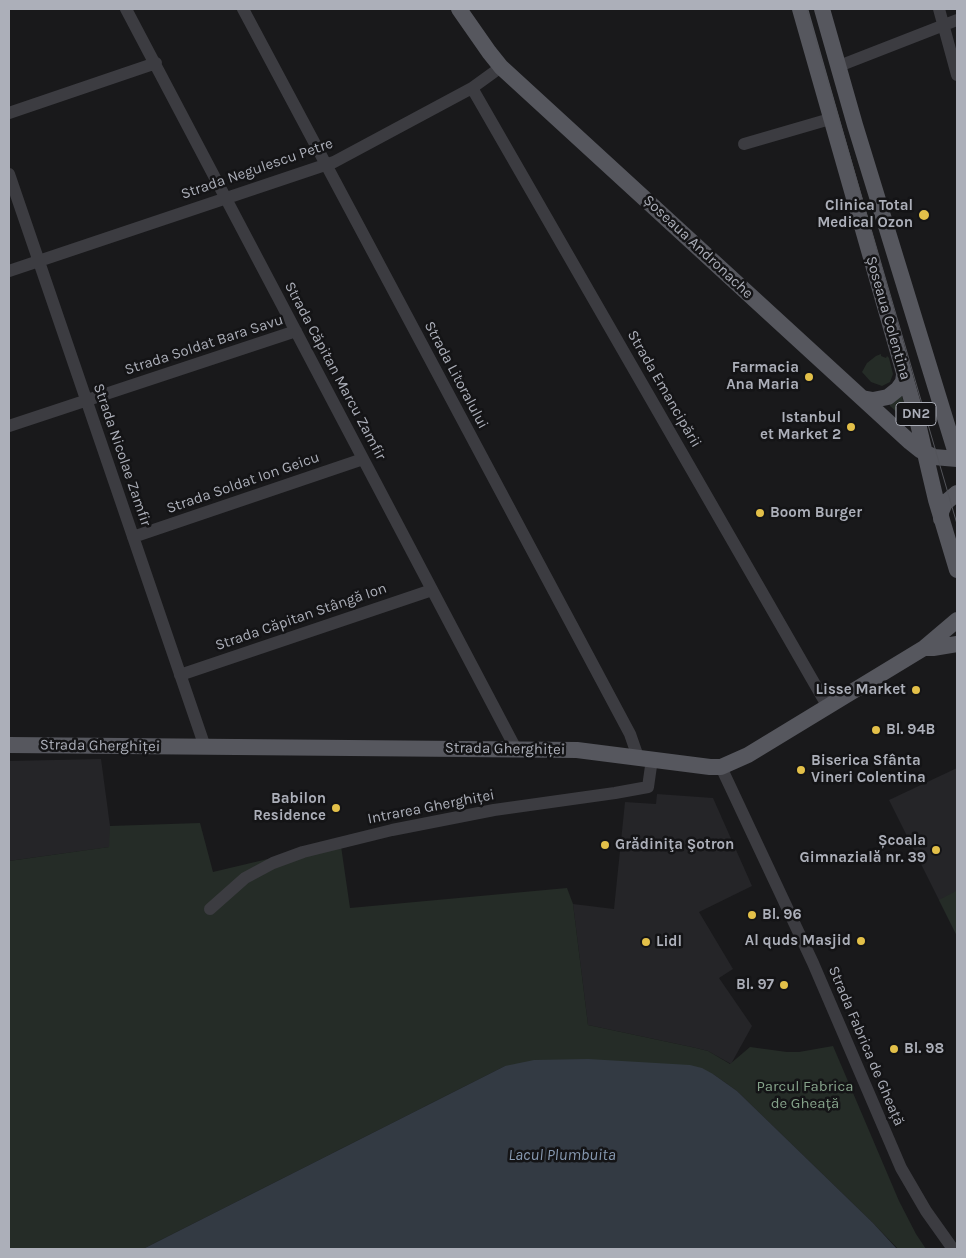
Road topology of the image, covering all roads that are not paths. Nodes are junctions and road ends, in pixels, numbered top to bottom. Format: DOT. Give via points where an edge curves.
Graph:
graph roads {
  1 [pos="126,9"];
  2 [pos="243,9"];
  3 [pos="459,9"];
  4 [pos="800,9"];
  5 [pos="822,9"];
  6 [pos="939,9"];
  7 [pos="957,20"];
  8 [pos="944,25"];
  9 [pos="156,63"];
  10 [pos="839,66"];
  11 [pos="501,67"];
  12 [pos="957,75"];
  13 [pos="472,88"];
  14 [pos="9,113"];
  15 [pos="830,119"];
  16 [pos="744,144"];
  17 [pos="325,165"];
  18 [pos="9,174"];
  19 [pos="226,198"];
  20 [pos="38,260"];
  21 [pos="9,270"];
  22 [pos="296,332"];
  23 [pos="904,375"];
  24 [pos="862,398"];
  25 [pos="86,401"];
  26 [pos="9,426"];
  27 [pos="926,453"];
  28 [pos="957,458"];
  29 [pos="363,459"];
  30 [pos="957,493"];
  31 [pos="941,520"];
  32 [pos="133,538"];
  33 [pos="957,570"];
  34 [pos="432,590"];
  35 [pos="957,620"];
  36 [pos="957,644"];
  37 [pos="924,648"];
  38 [pos="180,675"];
  39 [pos="828,707"];
  40 [pos="9,745"];
  41 [pos="205,747"];
  42 [pos="516,749"];
  43 [pos="645,758"];
  44 [pos="722,767"];
  45 [pos="210,909"];
  46 [pos="953,1249"];
  1 -- 9 [label="street, Strada Căpitan Marcu Zamfir"];
  2 -- 17 [label="street, Strada Litoralului"];
  3 -- 11 [label="main road, Șoseaua Andronache"];
  4 -- 15 [label="main road, Șoseaua Colentina / DN2"];
  5 -- 10 [label="main road, Șoseaua Colentina / DN2"];
  6 -- 8 [label="street"];
  7 -- 8 [label="street"];
  8 -- 10 [label="street"];
  8 -- 12 [label="street"];
  9 -- 14 [label="street"];
  9 -- 19 [label="street, Strada Căpitan Marcu Zamfir"];
  10 -- 28 [label="main road, Șoseaua Colentina / DN2"];
  11 -- 13 [label="street, Strada Negulescu Petre"];
  11 -- 24 [label="main road, Șoseaua Andronache"];
  13 -- 17 [label="street, Strada Negulescu Petre"];
  13 -- 39 [label="street, Strada Emancipării"];
  15 -- 16 [label="street"];
  15 -- 23 [label="main road, Șoseaua Colentina / DN2"];
  17 -- 19 [label="street, Strada Negulescu Petre"];
  17 -- 43 [label="street, Strada Litoralului"];
  18 -- 20 [label="street, Strada Nicolae Zamfir"];
  19 -- 20 [label="street, Strada Negulescu Petre"];
  19 -- 22 [label="street, Strada Căpitan Marcu Zamfir"];
  20 -- 21 [label="street, Strada Negulescu Petre"];
  20 -- 25 [label="street, Strada Nicolae Zamfir"];
  22 -- 25 [label="street, Strada Soldat Bara Savu"];
  22 -- 29 [label="street, Strada Căpitan Marcu Zamfir"];
  23 -- 24 [label="main road" via="898,389 888,397"];
  23 -- 27 [label="main road, Șoseaua Colentina / DN2"];
  24 -- 27 [label="main road, Șoseaua Andronache" via="914,446"];
  25 -- 26 [label="street, Strada Soldat Bara Savu"];
  25 -- 32 [label="street, Strada Nicolae Zamfir"];
  27 -- 28 [label="main road, Șoseaua Andronache" via="938,458"];
  27 -- 31 [label="main road, Șoseaua Colentina / DN2"];
  29 -- 32 [label="street, Strada Soldat Ion Geicu"];
  29 -- 34 [label="street, Strada Căpitan Marcu Zamfir"];
  30 -- 31 [label="main road" via="945,503"];
  31 -- 33 [label="main road, Șoseaua Colentina / DN2"];
  32 -- 38 [label="street, Strada Nicolae Zamfir"];
  34 -- 38 [label="street, Strada Căpitan Stângă Ion"];
  34 -- 42 [label="street, Strada Căpitan Marcu Zamfir"];
  35 -- 37 [label="main road, Strada Gherghiței"];
  36 -- 37 [label="main road"];
  37 -- 39 [label="main road, Strada Gherghiței"];
  38 -- 41 [label="street, Strada Nicolae Zamfir"];
  39 -- 44 [label="main road, Strada Gherghiței"];
  40 -- 41 [label="main road, Strada Gherghiței"];
  41 -- 42 [label="main road, Strada Gherghiței"];
  42 -- 43 [label="main road, Strada Gherghiței" via="589,751"];
  43 -- 44 [label="main road, Strada Gherghiței"];
  43 -- 45 [label="street, Intrarea Gherghiței" via="648,787 485,812 303,852 246,878"];
  44 -- 46 [label="street, Strada Fabrica de Gheață" via="813,963 901,1168"];
}
